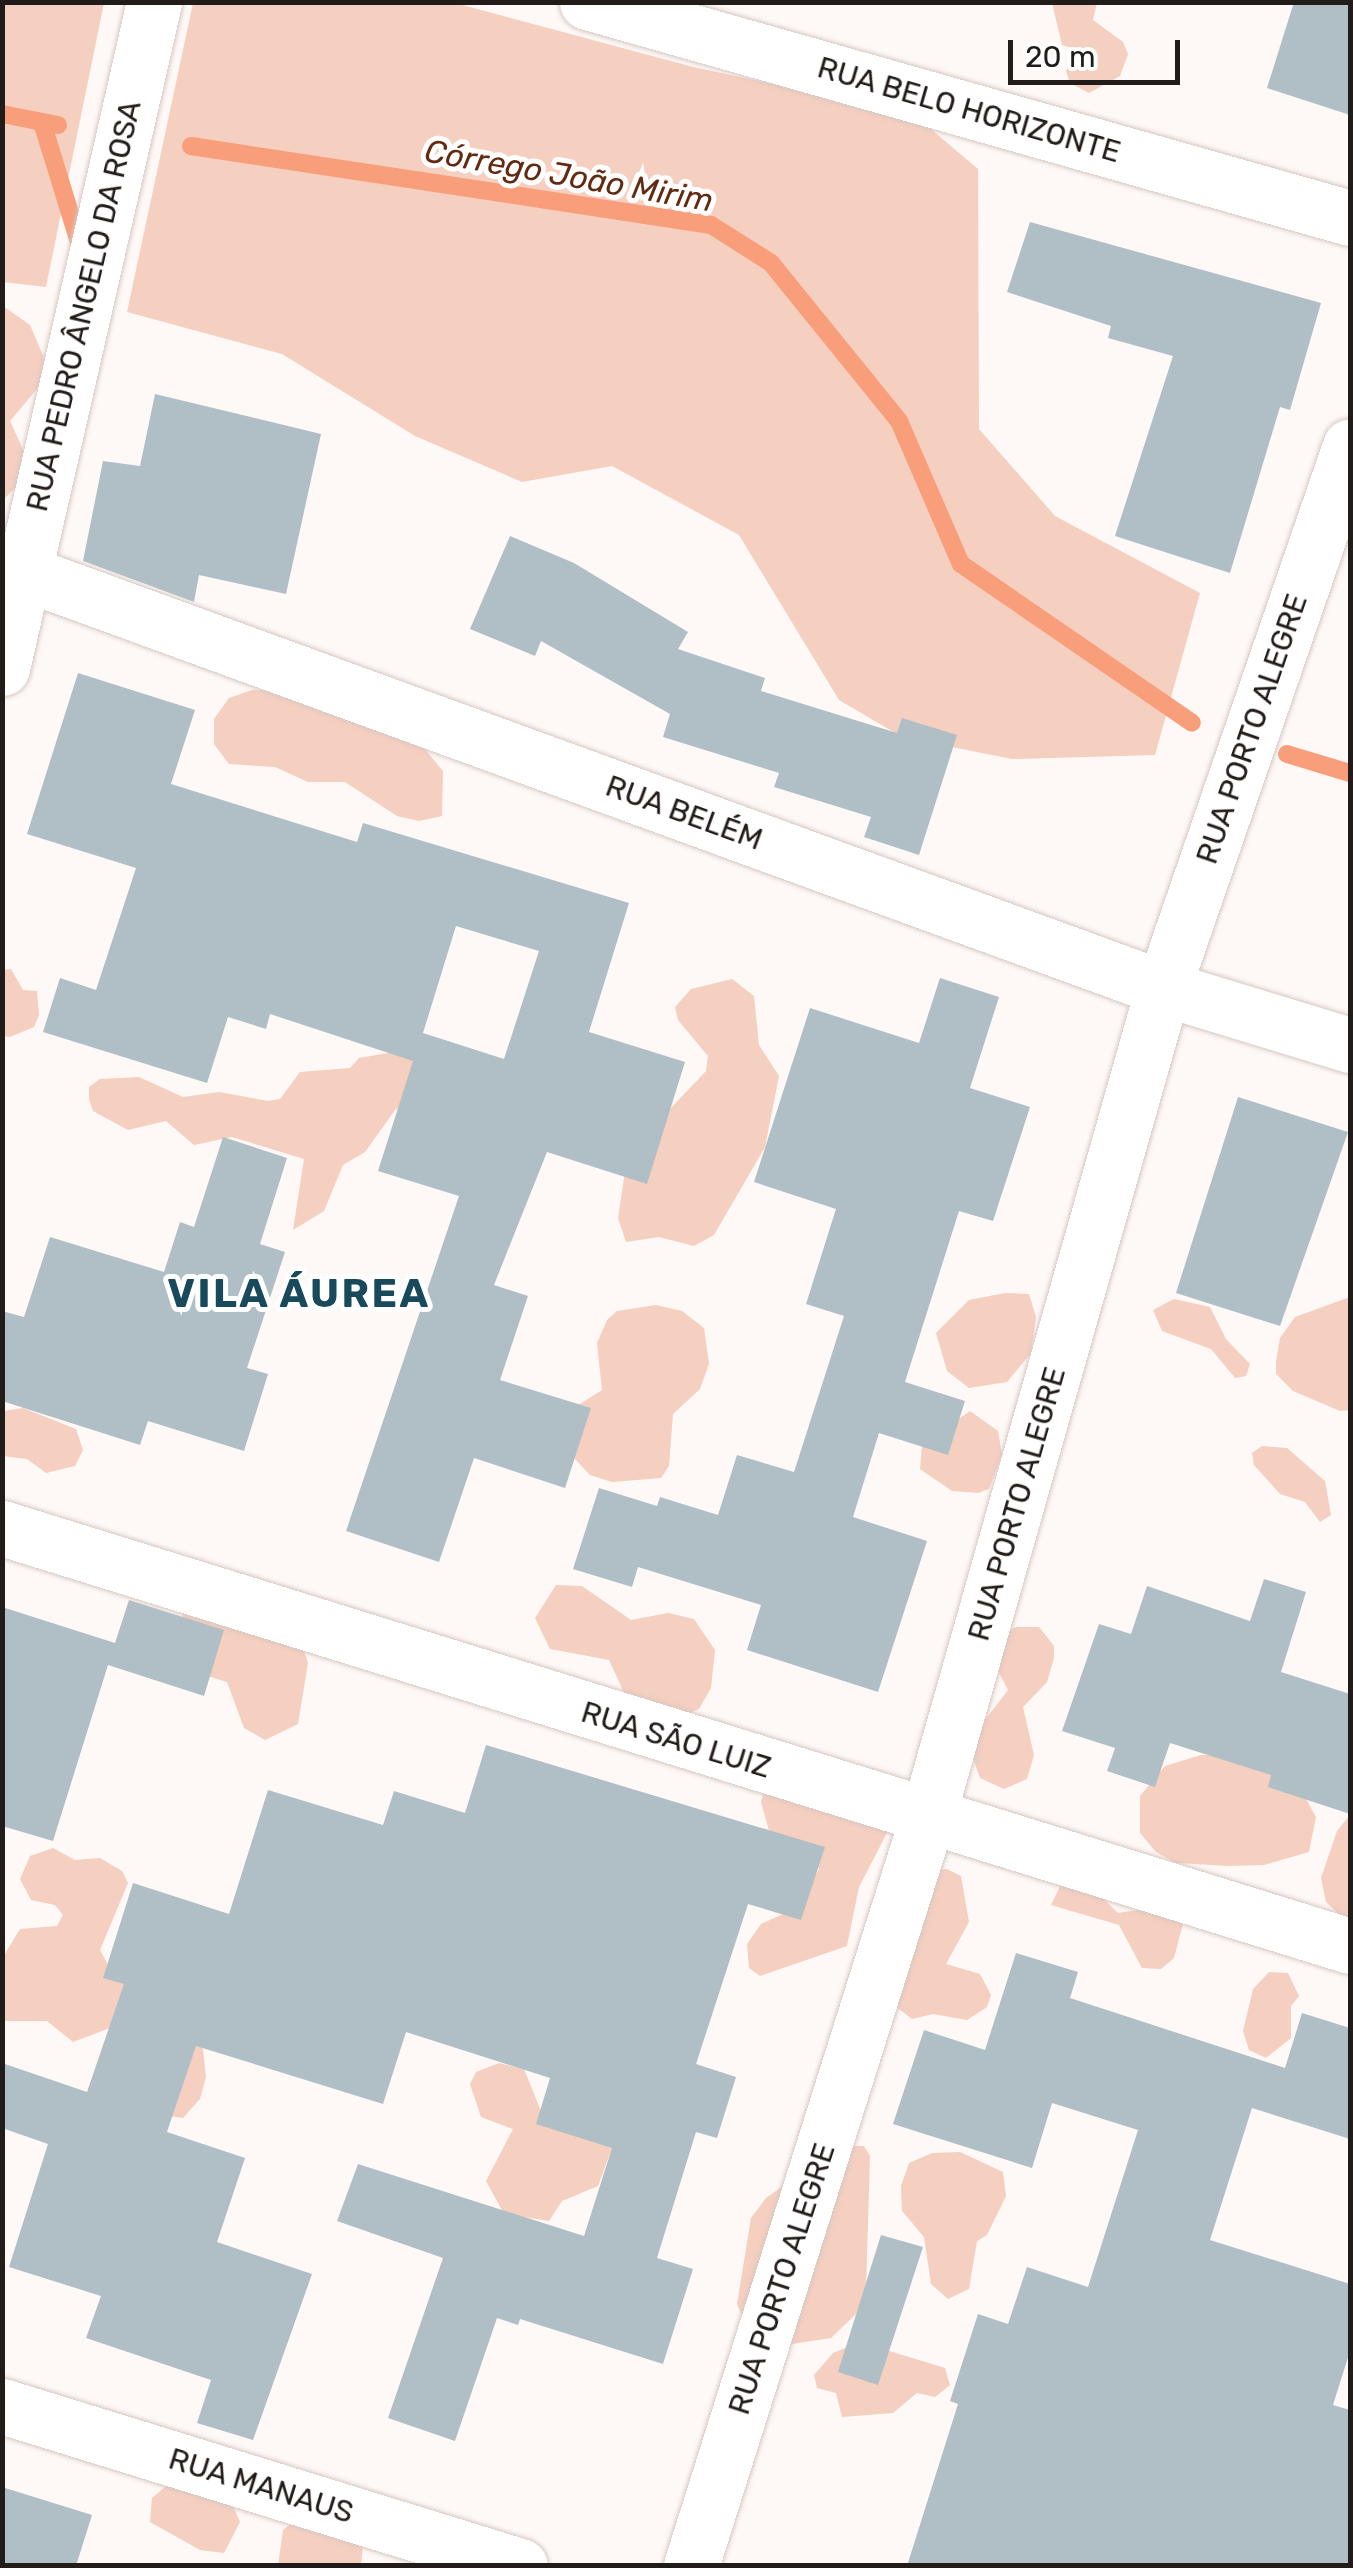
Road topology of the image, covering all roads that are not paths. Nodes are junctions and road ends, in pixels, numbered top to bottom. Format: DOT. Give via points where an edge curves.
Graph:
graph roads {
  1 [pos="154,2"];
  2 [pos="587,2"];
  3 [pos="1350,218"];
  4 [pos="1350,446"];
  5 [pos="22,572"];
  6 [pos="2,668"];
  7 [pos="1163,988"];
  8 [pos="1350,1045"];
  9 [pos="2,1528"];
  10 [pos="927,1819"];
  11 [pos="1350,1946"];
  12 [pos="2,2406"];
  13 [pos="520,2566"];
  14 [pos="691,2566"];
  1 -- 5 [label="street, RUA PEDRO ÂNGELO DA ROSA"];
  2 -- 3 [label="street, RUA BELO HORIZONTE"];
  4 -- 7 [label="street, RUA PORTO ALEGRE"];
  5 -- 6 [label="street, RUA PEDRO ÂNGELO DA ROSA"];
  5 -- 7 [label="street, RUA BELÉM"];
  7 -- 8 [label="street, RUA BELÉM"];
  7 -- 10 [label="street, RUA PORTO ALEGRE"];
  9 -- 10 [label="street, RUA SÃO LUIZ"];
  10 -- 11 [label="street, RUA SÃO LUIZ"];
  10 -- 14 [label="street, RUA PORTO ALEGRE"];
  12 -- 13 [label="street, RUA MANAUS"];
}
